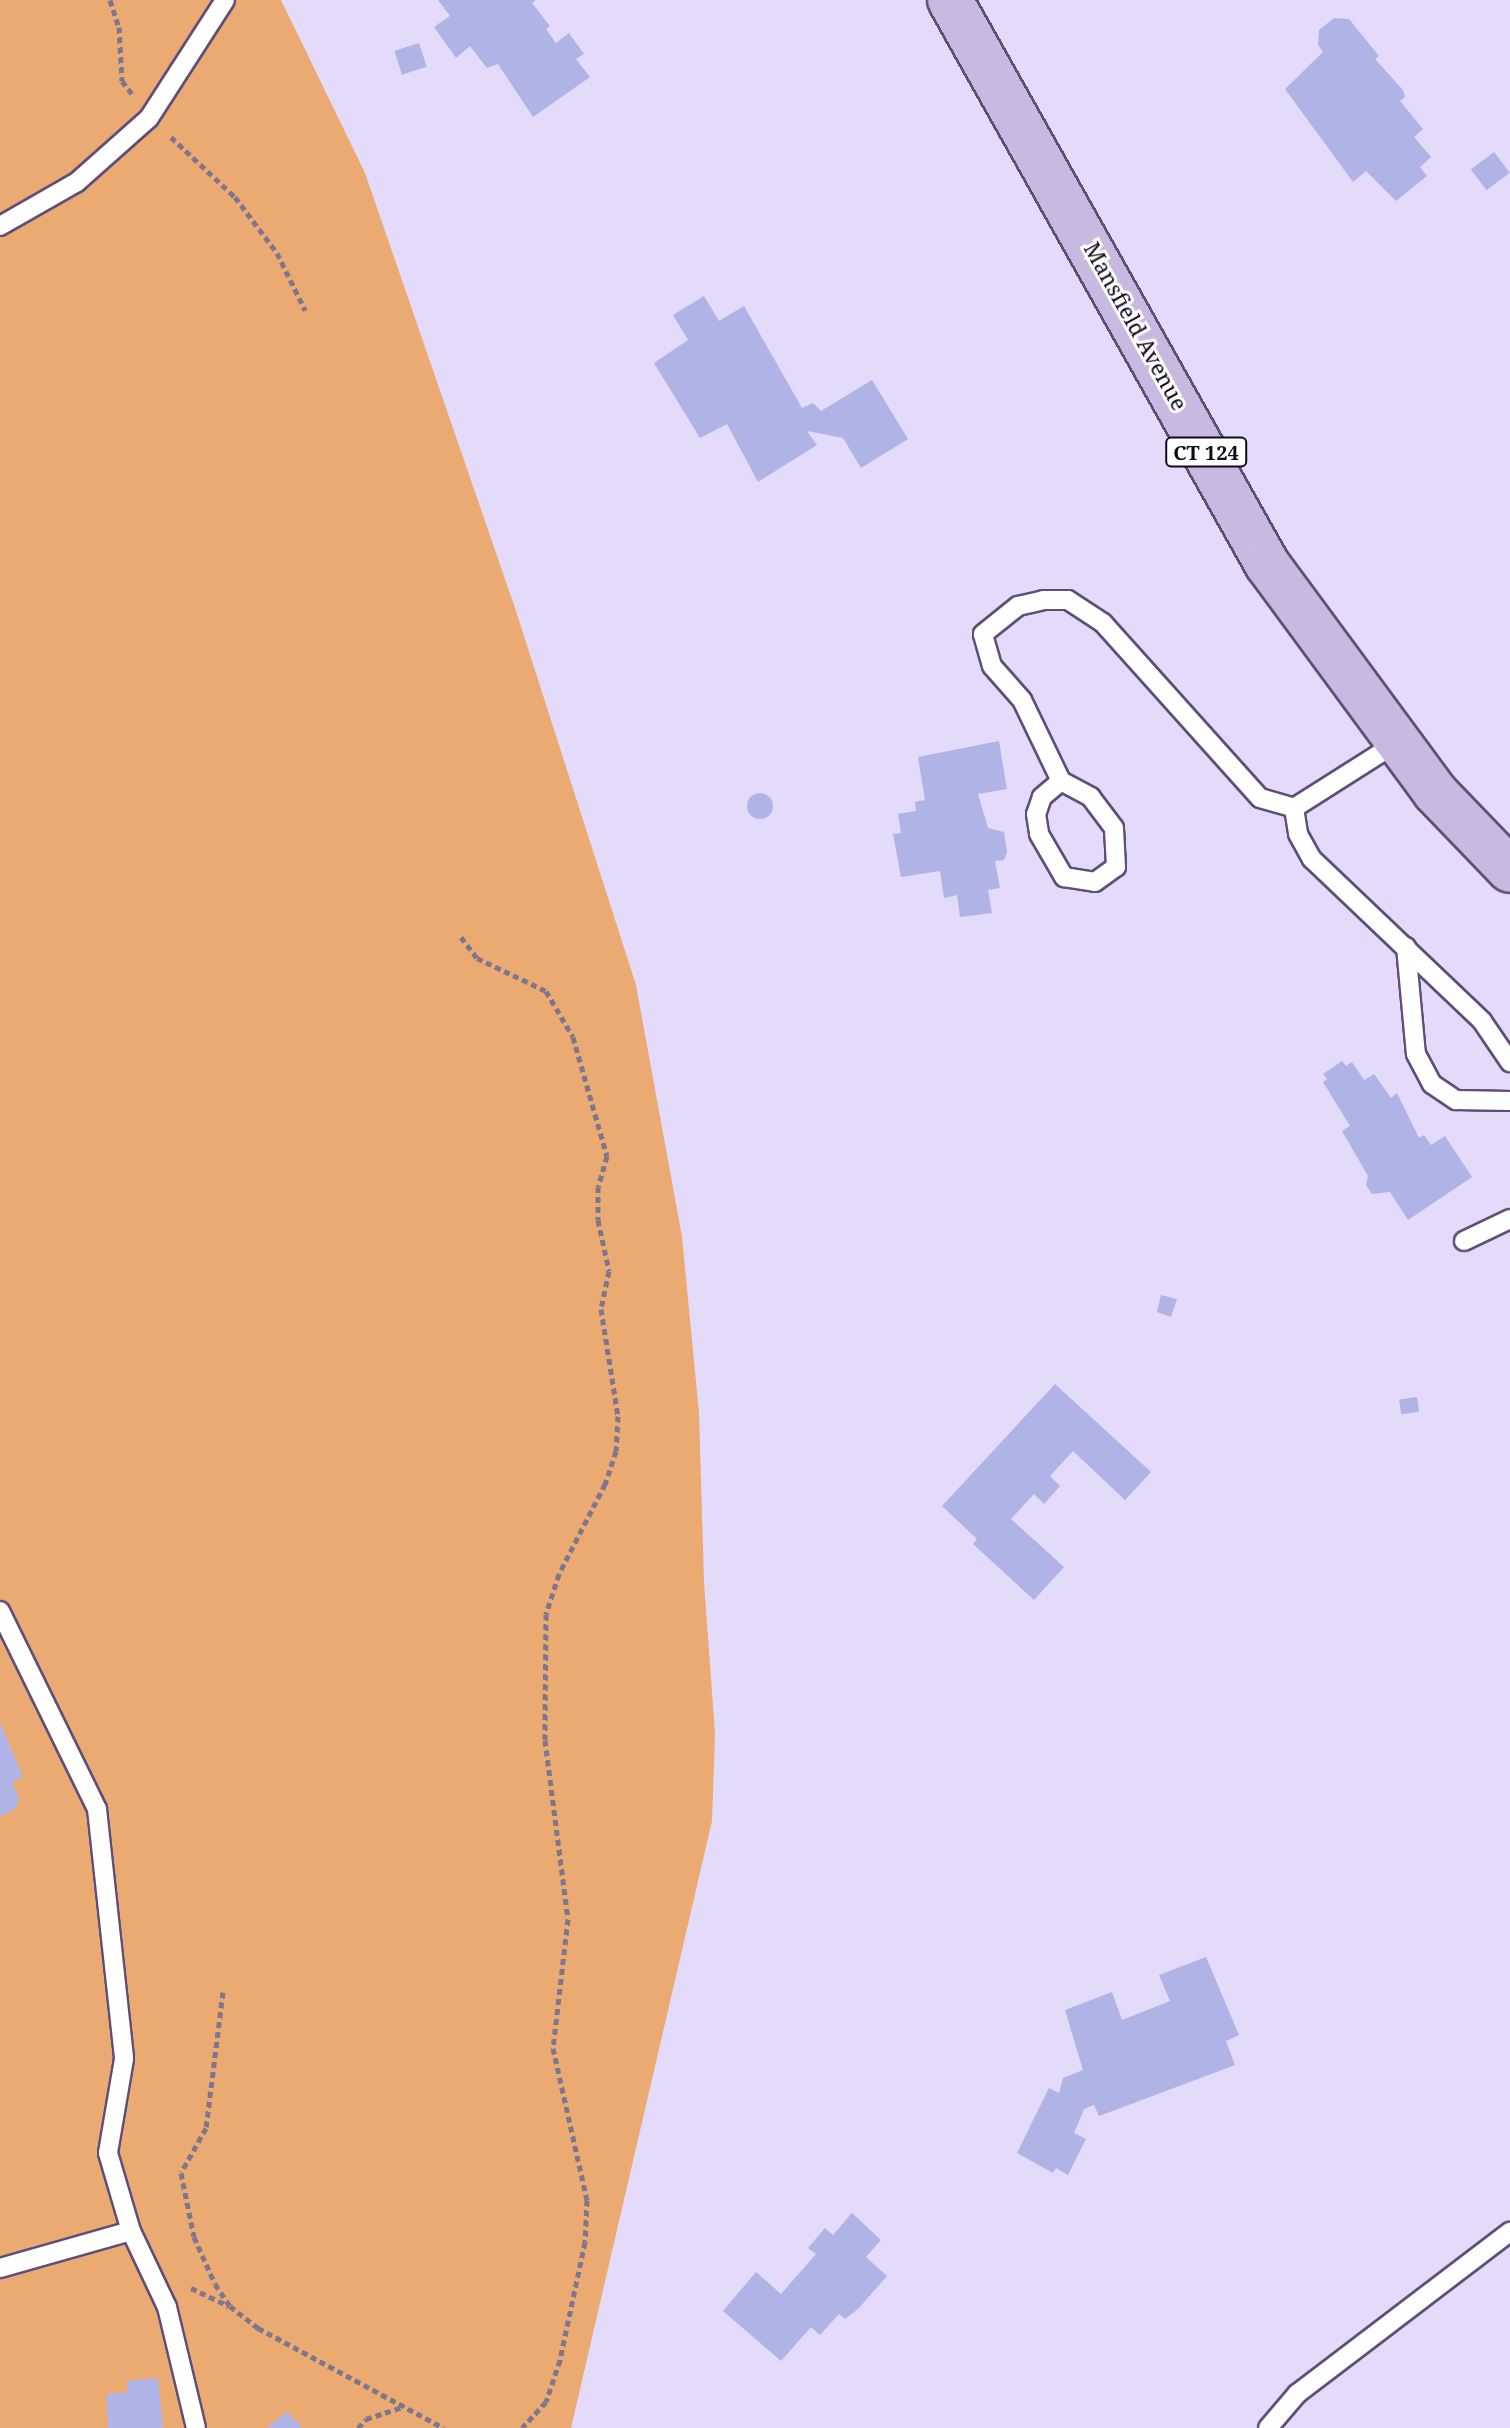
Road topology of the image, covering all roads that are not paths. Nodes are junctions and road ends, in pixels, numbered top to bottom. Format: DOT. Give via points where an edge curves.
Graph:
graph roads {
  1 [pos="225,0"];
  2 [pos="950,0"];
  3 [pos="0,226"];
  4 [pos="1398,742"];
  5 [pos="1061,781"];
  6 [pos="1294,808"];
  7 [pos="1510,870"];
  8 [pos="1406,947"];
  9 [pos="1510,1062"];
  10 [pos="1510,1101"];
  11 [pos="1510,1219"];
  12 [pos="1464,1241"];
  13 [pos="0,1611"];
  14 [pos="131,2231"];
  15 [pos="1510,2232"];
  16 [pos="0,2268"];
  17 [pos="196,2428"];
  18 [pos="1268,2428"];
  1 -- 3 [label="lane" via="149,118 77,182"];
  2 -- 4 [label="main road, Mansfield Avenue / CT 124" via="1267,564"];
  4 -- 6 [label="lane"];
  4 -- 7 [label="main road, Mansfield Avenue / CT 124" via="1435,792"];
  5 -- 5 [label="lane" via="1091,797 1114,828 1116,867 1095,882 1064,877 1039,834 1036,814 1042,797"];
  5 -- 6 [label="lane" via="1022,700 992,666 983,634 1018,606 1043,600 1068,600 1103,623 1260,798"];
  6 -- 8 [label="lane" via="1298,834 1312,859"];
  8 -- 9 [label="lane" via="1482,1021"];
  8 -- 10 [label="lane" via="1416,1054 1432,1084 1456,1100"];
  11 -- 12 [label="lane"];
  13 -- 14 [label="lane" via="97,1809 124,2059 108,2153"];
  14 -- 16 [label="lane"];
  14 -- 17 [label="lane" via="167,2307"];
  15 -- 18 [label="lane" via="1297,2394"];
}
